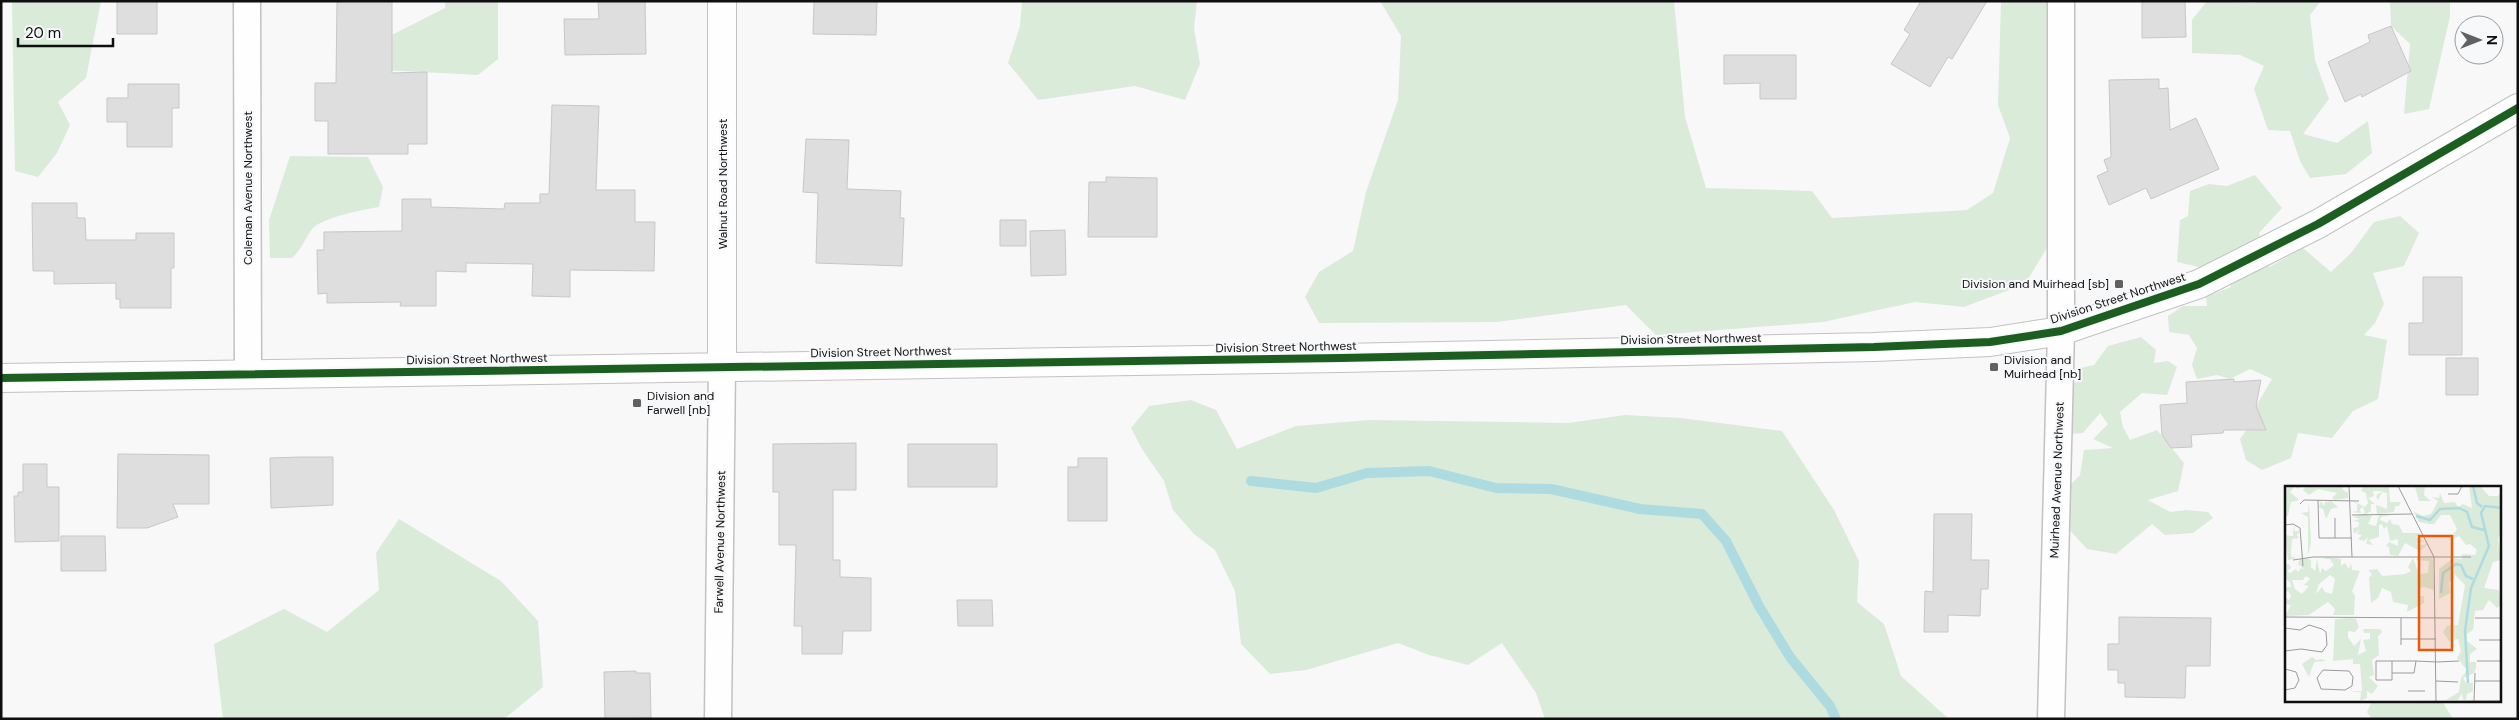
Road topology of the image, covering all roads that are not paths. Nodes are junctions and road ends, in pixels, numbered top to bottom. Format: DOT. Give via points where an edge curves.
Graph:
graph roads {
  1 [pos="247,1"];
  2 [pos="722,1"];
  3 [pos="2061,1"];
  4 [pos="2518,108"];
  5 [pos="2061,331"];
  6 [pos="722,366"];
  7 [pos="248,374"];
  8 [pos="1,378"];
  9 [pos="718,719"];
  10 [pos="2051,719"];
  1 -- 7 [label="street, Coleman Avenue Northwest"];
  2 -- 6 [label="street, Walnut Road Northwest"];
  3 -- 5 [label="street, Muirhead Avenue Northwest"];
  4 -- 5 [label="street, Division Street Northwest" via="2318,224 2199,284"];
  5 -- 6 [label="street, Division Street Northwest" via="1990,342 1874,347"];
  5 -- 10 [label="street, Muirhead Avenue Northwest"];
  6 -- 7 [label="street, Division Street Northwest"];
  6 -- 9 [label="street, Farwell Avenue Northwest"];
  7 -- 8 [label="street, Division Street Northwest"];
}
